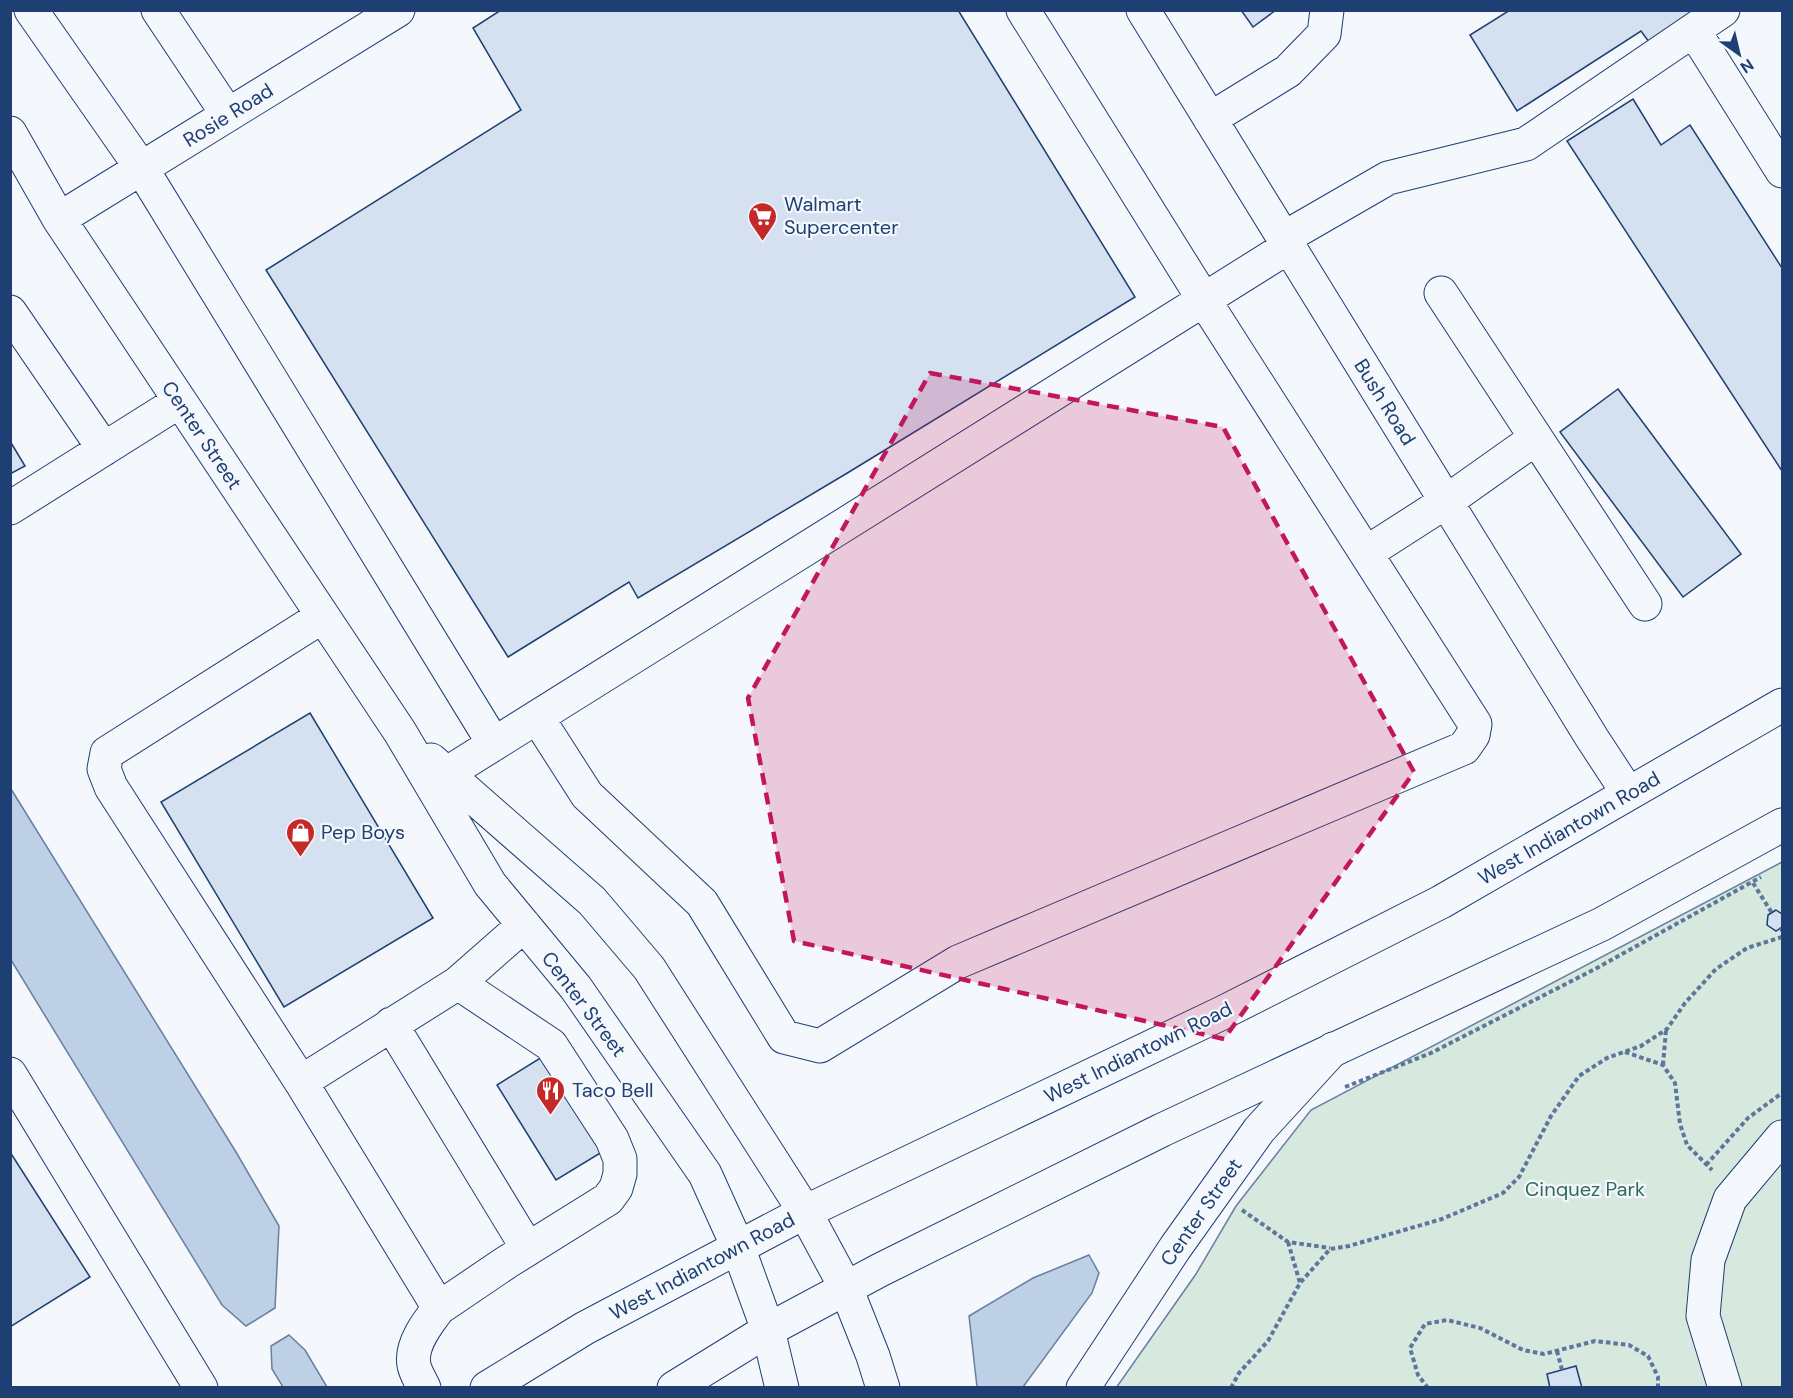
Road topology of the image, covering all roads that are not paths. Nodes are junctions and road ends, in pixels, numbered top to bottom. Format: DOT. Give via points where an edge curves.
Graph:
graph roads {
  1 [pos="31,10"];
  2 [pos="158,10"];
  3 [pos="398,10"];
  4 [pos="1023,10"];
  5 [pos="1143,10"];
  6 [pos="1327,10"];
  7 [pos="1723,10"];
  8 [pos="1694,30"];
  9 [pos="228,115"];
  10 [pos="1210,119"];
  11 [pos="12,139"];
  12 [pos="141,169"];
  13 [pos="1782,171"];
  14 [pos="59,219"];
  15 [pos="1286,243"];
  16 [pos="1441,293"];
  17 [pos="1204,300"];
  18 [pos="10,312"];
  19 [pos="180,401"];
  20 [pos="1536,438"];
  21 [pos="104,448"];
  22 [pos="1447,501"];
  23 [pos="10,508"];
  24 [pos="1365,553"];
  25 [pos="1645,604"];
  26 [pos="323,616"];
  27 [pos="1782,705"];
  28 [pos="537,717"];
  29 [pos="400,732"];
  30 [pos="494,744"];
  31 [pos="447,774"];
  32 [pos="1628,793"];
  33 [pos="1782,825"];
  34 [pos="524,925"];
  35 [pos="458,983"];
  36 [pos="391,1024"];
  37 [pos="1334,1048"];
  38 [pos="10,1074"];
  39 [pos="301,1082"];
  40 [pos="1782,1137"];
  41 [pos="805,1212"];
  42 [pos="738,1247"];
  43 [pos="528,1250"];
  44 [pos="846,1288"];
  45 [pos="439,1308"];
  46 [pos="768,1330"];
  47 [pos="199,1387"];
  48 [pos="424,1388"];
  49 [pos="487,1388"];
  50 [pos="674,1388"];
  51 [pos="782,1388"];
  52 [pos="883,1388"];
  53 [pos="1083,1388"];
  54 [pos="1725,1388"];
  1 -- 12 [label="street"];
  2 -- 9 [label="street"];
  3 -- 9 [label="street, Rosie Road"];
  4 -- 17 [label="street"];
  5 -- 10 [label="street, Bush Road"];
  6 -- 10 [label="street" via="1324,34 1287,71"];
  7 -- 8 [label="street"];
  8 -- 13 [label="street"];
  8 -- 15 [label="street" via="1526,144 1388,178"];
  9 -- 12 [label="street, Rosie Road"];
  10 -- 15 [label="street, Bush Road"];
  11 -- 14 [label="street, Center Street"];
  12 -- 14 [label="street, Rosie Road"];
  12 -- 30 [label="street"];
  14 -- 19 [label="street, Center Street"];
  15 -- 17 [label="street"];
  15 -- 22 [label="street, Bush Road"];
  16 -- 20 [label="street"];
  17 -- 24 [label="street"];
  17 -- 28 [label="street"];
  18 -- 21 [label="street"];
  19 -- 21 [label="street"];
  19 -- 26 [label="street, Center Street"];
  20 -- 22 [label="street"];
  20 -- 25 [label="street"];
  21 -- 23 [label="street"];
  22 -- 24 [label="street"];
  22 -- 32 [label="street, Bush Road"];
  24 -- 28 [label="street" via="1474,724 1473,735 1464,748 958,962 820,1046 784,1037 702,903 587,795"];
  26 -- 29 [label="street, Center Street"];
  26 -- 39 [label="street" via="107,753 104,769 111,787"];
  27 -- 32 [label="street, West Indiantown Road"];
  28 -- 30 [label="street"];
  29 -- 31 [label="street, Center Street"];
  29 -- 34 [label="street, Center Street" via="490,884"];
  30 -- 31 [label="street"];
  31 -- 41 [label="street, Center Street" via="592,901 649,968"];
  32 -- 41 [label="street, West Indiantown Road" via="1441,902 1222,1013"];
  33 -- 37 [label="street" via="1602,924"];
  34 -- 35 [label="street"];
  34 -- 42 [label="street, Center Street" via="576,988 705,1174"];
  35 -- 36 [label="street"];
  35 -- 43 [label="street" via="551,1045 612,1139 620,1159 616,1188 608,1199"];
  36 -- 39 [label="street"];
  36 -- 43 [label="street"];
  37 -- 44 [label="street"];
  37 -- 53 [label="street, Center Street" via="1259,1130"];
  38 -- 47 [label="street"];
  39 -- 45 [label="street"];
  40 -- 54 [label="street" via="1730,1199 1708,1260 1703,1316"];
  41 -- 42 [label="street, West Indiantown Road"];
  41 -- 44 [label="street, Center Street"];
  42 -- 46 [label="street, Center Street"];
  42 -- 49 [label="street, West Indiantown Road" via="585,1328"];
  43 -- 45 [label="street"];
  44 -- 46 [label="street"];
  44 -- 52 [label="street, Center Street"];
  45 -- 48 [label="street" via="417,1341 413,1364"];
  46 -- 50 [label="street"];
  46 -- 51 [label="street, Center Street"];
}
